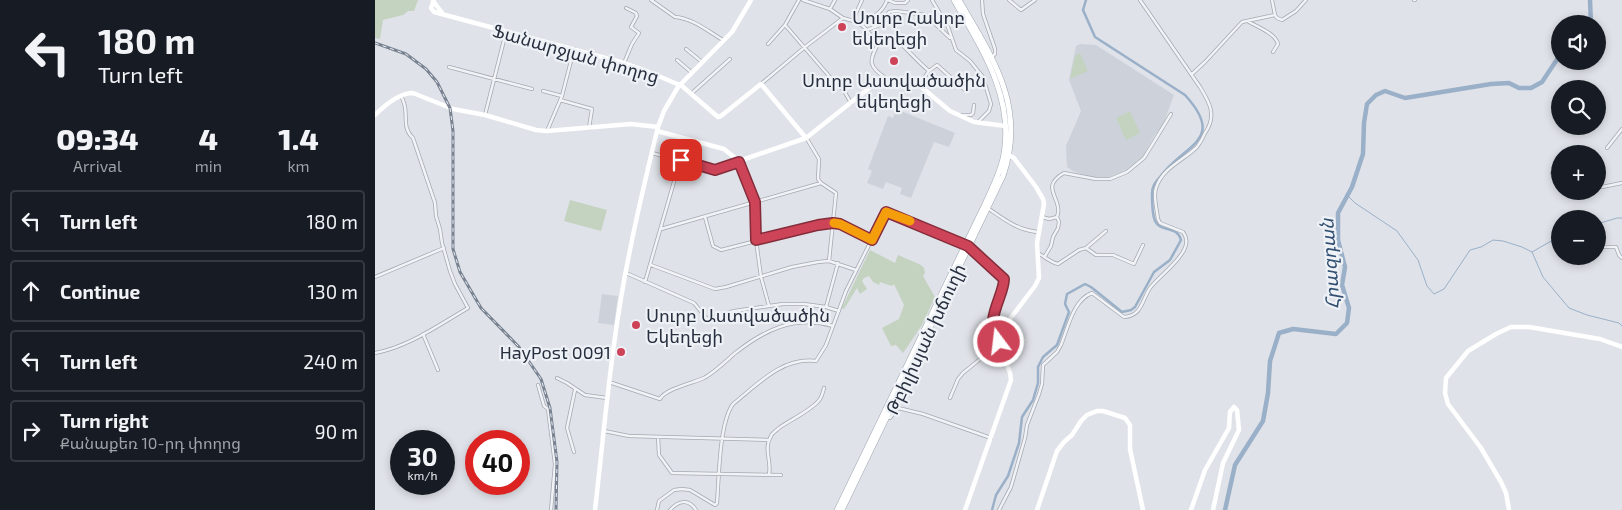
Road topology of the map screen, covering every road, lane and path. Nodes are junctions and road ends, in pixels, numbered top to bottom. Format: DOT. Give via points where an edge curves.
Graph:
graph roads {
  1 [pos="651,0"];
  2 [pos="751,0"];
  3 [pos="801,0"];
  4 [pos="835,0"];
  5 [pos="862,0"];
  6 [pos="888,0"];
  7 [pos="907,0"];
  8 [pos="932,0"];
  9 [pos="954,0"];
  10 [pos="959,0"];
  11 [pos="982,0"];
  12 [pos="1009,0"];
  13 [pos="1035,0"];
  14 [pos="1140,0"];
  15 [pos="1272,0"];
  16 [pos="1305,0"];
  17 [pos="434,1"];
  18 [pos="816,2"];
  19 [pos="892,2"];
  20 [pos="627,8"];
  21 [pos="830,9"];
  22 [pos="892,11"];
  23 [pos="1275,15"];
  24 [pos="843,18"];
  25 [pos="853,20"];
  26 [pos="1247,21"];
  27 [pos="785,25"];
  28 [pos="862,25"];
  29 [pos="867,30"];
  30 [pos="506,32"];
  31 [pos="951,40"];
  32 [pos="724,41"];
  33 [pos="879,42"];
  34 [pos="768,44"];
  35 [pos="805,47"];
  36 [pos="574,49"];
  37 [pos="686,49"];
  38 [pos="1273,52"];
  39 [pos="992,58"];
  40 [pos="729,59"];
  41 [pos="677,60"];
  42 [pos="702,62"];
  43 [pos="624,63"];
  44 [pos="449,67"];
  45 [pos="691,72"];
  46 [pos="929,72"];
  47 [pos="1192,74"];
  48 [pos="494,79"];
  49 [pos="888,79"];
  50 [pos="761,84"];
  51 [pos="679,85"];
  52 [pos="919,85"];
  53 [pos="532,89"];
  54 [pos="968,90"];
  55 [pos="543,91"];
  56 [pos="691,92"];
  57 [pos="401,96"];
  58 [pos="562,96"];
  59 [pos="561,100"];
  60 [pos="851,103"];
  61 [pos="973,105"];
  62 [pos="1171,114"];
  63 [pos="375,115"];
  64 [pos="485,115"];
  65 [pos="959,116"];
  66 [pos="978,122"];
  67 [pos="1005,126"];
  68 [pos="589,128"];
  69 [pos="658,129"];
  70 [pos="1622,130"];
  71 [pos="547,131"];
  72 [pos="806,138"];
  73 [pos="1607,148"];
  74 [pos="652,153"];
  75 [pos="1007,154"];
  76 [pos="681,160"];
  77 [pos="739,162"];
  78 [pos="821,183"];
  79 [pos="1622,183"];
  80 [pos="1606,187"];
  81 [pos="755,202"];
  82 [pos="987,208"];
  83 [pos="705,217"];
  84 [pos="1042,217"];
  85 [pos="1057,217"];
  86 [pos="833,223"];
  87 [pos="661,229"];
  88 [pos="1039,232"];
  89 [pos="1106,232"];
  90 [pos="756,240"];
  91 [pos="872,240"];
  92 [pos="1143,245"];
  93 [pos="967,246"];
  94 [pos="1606,247"];
  95 [pos="444,248"];
  96 [pos="1086,248"];
  97 [pos="1038,253"];
  98 [pos="1045,256"];
  99 [pos="1622,258"];
  100 [pos="829,261"];
  101 [pos="838,263"];
  102 [pos="651,265"];
  103 [pos="856,270"];
  104 [pos="626,273"];
  105 [pos="761,276"];
  106 [pos="375,277"];
  107 [pos="645,282"];
  108 [pos="769,306"];
  109 [pos="826,307"];
  110 [pos="839,312"];
  111 [pos="833,326"];
  112 [pos="423,334"];
  113 [pos="999,340"];
  114 [pos="1622,347"];
  115 [pos="375,353"];
  116 [pos="438,370"];
  117 [pos="557,378"];
  118 [pos="609,382"];
  119 [pos="539,385"];
  120 [pos="824,388"];
  121 [pos="575,390"];
  122 [pos="607,398"];
  123 [pos="950,398"];
  124 [pos="888,417"];
  125 [pos="603,431"];
  126 [pos="659,437"];
  127 [pos="991,438"];
  128 [pos="722,439"];
  129 [pos="769,440"];
  130 [pos="574,452"];
  131 [pos="720,473"];
  132 [pos="769,475"];
  133 [pos="781,475"];
  134 [pos="712,505"];
  135 [pos="551,510"];
  136 [pos="595,510"];
  137 [pos="657,510"];
  138 [pos="670,510"];
  139 [pos="696,510"];
  140 [pos="711,510"];
  141 [pos="837,510"];
  142 [pos="841,510"];
  143 [pos="965,510"];
  144 [pos="999,510"];
  145 [pos="1037,510"];
  146 [pos="1143,510"];
  147 [pos="1191,510"];
  148 [pos="1213,510"];
  149 [pos="1509,510"];
  1 -- 32 [label="street" via="675,17"];
  2 -- 32 [label="street"];
  3 -- 18 [label="street"];
  3 -- 27 [label="street"];
  4 -- 21 [label="street"];
  5 -- 25 [label="street"];
  6 -- 19 [label="street"];
  6 -- 28 [label="street" via="879,13"];
  7 -- 19 [label="street" via="905,3"];
  8 -- 31 [label="street" via="948,27"];
  9 -- 67 [label="main road, Թբիլիսյան խճուղի" via="995,77 1003,100"];
  10 -- 39 [label="main road, Թբիլիսյան խճուղի"];
  11 -- 39 [label="street" via="983,14 995,48"];
  12 -- 13 [label="street" via="1021,10"];
  14 -- 47 [label="street"];
  15 -- 23 [label="street"];
  16 -- 23 [label="street" via="1282,20"];
  17 -- 30 [label="street, Ֆանարջյան փողոց" via="432,11"];
  18 -- 21 [label="street"];
  19 -- 22 [label="street"];
  20 -- 43 [label="street" via="636,13 631,28 639,33"];
  21 -- 24 [label="street"];
  22 -- 29 [label="street" via="882,24"];
  22 -- 31 [label="street" via="926,16"];
  23 -- 26 [label="street"];
  24 -- 25 [label="street"];
  24 -- 35 [label="street, Ֆանարջյան փողոց"];
  25 -- 28 [label="street"];
  26 -- 38 [label="street" via="1277,40"];
  26 -- 47 [label="street" via="1242,22"];
  27 -- 34 [label="street"];
  27 -- 35 [label="street"];
  28 -- 29 [label="street"];
  29 -- 33 [label="street"];
  30 -- 36 [label="street, Ֆանարջյան փողոց"];
  30 -- 48 [label="street"];
  31 -- 66 [label="street" via="955,50 983,77 991,100 989,111"];
  32 -- 42 [label="street"];
  33 -- 46 [label="street" via="897,40"];
  33 -- 49 [label="street" via="871,62"];
  35 -- 50 [label="street, Ֆանարջյան փողոց"];
  35 -- 60 [label="street" via="842,88"];
  36 -- 43 [label="street, Ֆանարջյան փողոց"];
  36 -- 58 [label="street"];
  37 -- 42 [label="street"];
  39 -- 75 [label="main road, Թբիլիսյան խճուղի" via="1008,99 1011,127"];
  40 -- 56 [label="street"];
  41 -- 45 [label="street"];
  42 -- 45 [label="street"];
  43 -- 51 [label="street, Ֆանարջյան փողոց"];
  44 -- 48 [label="street"];
  45 -- 51 [label="street"];
  46 -- 52 [label="street"];
  46 -- 54 [label="street" via="939,66"];
  47 -- 144 [label="street" via="1208,99 1212,119 1197,146 1168,169 1155,190 1158,219 1183,232 1187,244 1173,265 1151,287 1139,310 1129,317 1124,317 1092,293 1079,302 1061,345 1043,365 1042,384 1027,425 1011,487"];
  48 -- 53 [label="street"];
  48 -- 64 [label="street"];
  49 -- 52 [label="street"];
  49 -- 60 [label="street" via="878,81"];
  50 -- 56 [label="street, Ֆանարջյան փողոց" via="720,117"];
  50 -- 72 [label="street"];
  51 -- 56 [label="street, Ֆանարջյան փողոց"];
  51 -- 69 [label="street"];
  52 -- 65 [label="street"];
  55 -- 58 [label="street"];
  57 -- 63 [label="street"];
  57 -- 64 [label="street" via="413,93 453,109"];
  57 -- 95 [label="street" via="408,132 413,138 435,204"];
  58 -- 59 [label="street"];
  59 -- 68 [label="street" via="592,109"];
  59 -- 71 [label="street"];
  60 -- 72 [label="street"];
  61 -- 65 [label="street" via="971,115"];
  62 -- 85 [label="street" via="1144,158 1127,172 1110,179 1064,173 1058,176 1051,188 1059,212"];
  64 -- 71 [label="street"];
  65 -- 66 [label="street"];
  66 -- 67 [label="street"];
  67 -- 75 [label="main road, Թբիլիսյան խճուղի"];
  68 -- 69 [label="street" via="631,124"];
  68 -- 71 [label="street"];
  69 -- 74 [label="street"];
  69 -- 77 [label="street" via="724,149"];
  70 -- 73 [label="street"];
  72 -- 77 [label="street"];
  72 -- 78 [label="street" via="819,159 818,179"];
  74 -- 76 [label="street"];
  74 -- 104 [label="street"];
  75 -- 82 [label="main road, Թբիլիսյան խճուղի" via="1003,176"];
  75 -- 84 [label="street" via="1014,158 1041,194 1044,204"];
  75 -- 93 [label="main road, Թբիլիսյան խճուղի"];
  76 -- 77 [label="street" via="715,170"];
  76 -- 87 [label="street"];
  77 -- 81 [label="street"];
  78 -- 81 [label="street"];
  78 -- 86 [label="street" via="836,192"];
  79 -- 80 [label="street"];
  81 -- 83 [label="street"];
  81 -- 90 [label="street"];
  82 -- 88 [label="street" via="1015,227"];
  82 -- 93 [label="main road, Թբիլիսյան խճուղի"];
  83 -- 87 [label="street"];
  83 -- 90 [label="street" via="713,246 717,249 725,250"];
  84 -- 85 [label="street"];
  84 -- 88 [label="street"];
  85 -- 98 [label="street" via="1058,228"];
  86 -- 90 [label="street"];
  86 -- 91 [label="street"];
  86 -- 100 [label="street"];
  87 -- 102 [label="street"];
  88 -- 97 [label="street"];
  89 -- 96 [label="street"];
  90 -- 105 [label="street"];
  91 -- 93 [label="street" via="886,212"];
  91 -- 103 [label="street"];
  92 -- 96 [label="street" via="1134,264 1113,255 1096,255"];
  93 -- 113 [label="street" via="1004,279 993,318"];
  93 -- 124 [label="main road, Թբիլիսյան խճուղի"];
  93 -- 141 [label="main road, Թբիլիսյան խճուղի"];
  94 -- 99 [label="street" via="1615,247"];
  95 -- 106 [label="street"];
  95 -- 112 [label="street" via="455,284 468,308"];
  96 -- 98 [label="street" via="1058,264"];
  97 -- 98 [label="street"];
  97 -- 113 [label="street" via="1040,273 1037,282 1000,332"];
  100 -- 101 [label="street"];
  100 -- 105 [label="street"];
  101 -- 103 [label="street"];
  101 -- 109 [label="street"];
  102 -- 105 [label="street" via="715,289"];
  102 -- 107 [label="street"];
  103 -- 110 [label="street"];
  104 -- 107 [label="street"];
  104 -- 118 [label="street"];
  105 -- 108 [label="street"];
  107 -- 108 [label="street" via="694,302 707,319"];
  108 -- 109 [label="street" via="804,304"];
  109 -- 110 [label="street"];
  110 -- 111 [label="street"];
  111 -- 118 [label="street" via="807,322 760,335 706,377 664,393 660,399"];
  111 -- 128 [label="street" via="816,361 806,360 777,369 733,404"];
  112 -- 115 [label="street" via="393,349"];
  112 -- 116 [label="street"];
  113 -- 123 [label="street" via="960,376"];
  113 -- 127 [label="street" via="1011,380"];
  114 -- 149 [label="street" via="1600,339 1511,327 1468,351 1446,378 1445,393 1449,404 1501,482"];
  117 -- 121 [label="street"];
  118 -- 122 [label="street"];
  119 -- 135 [label="street" via="547,409 555,464"];
  120 -- 129 [label="street" via="816,404 783,425"];
  121 -- 122 [label="street"];
  121 -- 130 [label="street" via="567,428"];
  122 -- 125 [label="street"];
  124 -- 127 [label="street" via="891,418 898,408"];
  124 -- 142 [label="main road, Թբիլիսյան խճուղի"];
  125 -- 126 [label="street"];
  125 -- 136 [label="street"];
  126 -- 128 [label="street"];
  126 -- 131 [label="street" via="659,455 672,473"];
  127 -- 143 [label="street"];
  128 -- 129 [label="street"];
  128 -- 131 [label="street"];
  129 -- 132 [label="street"];
  131 -- 132 [label="street"];
  131 -- 134 [label="street" via="717,503"];
  132 -- 133 [label="street"];
  134 -- 137 [label="street" via="690,490 677,489 659,501"];
  134 -- 140 [label="street"];
  138 -- 139 [label="street" via="685,501"];
  145 -- 146 [label="street" via="1057,451 1072,436 1081,420 1103,410 1125,418 1130,425 1130,449"];
  147 -- 148 [label="street" via="1205,470 1229,428 1230,412 1234,407 1239,430 1223,463"];
}
